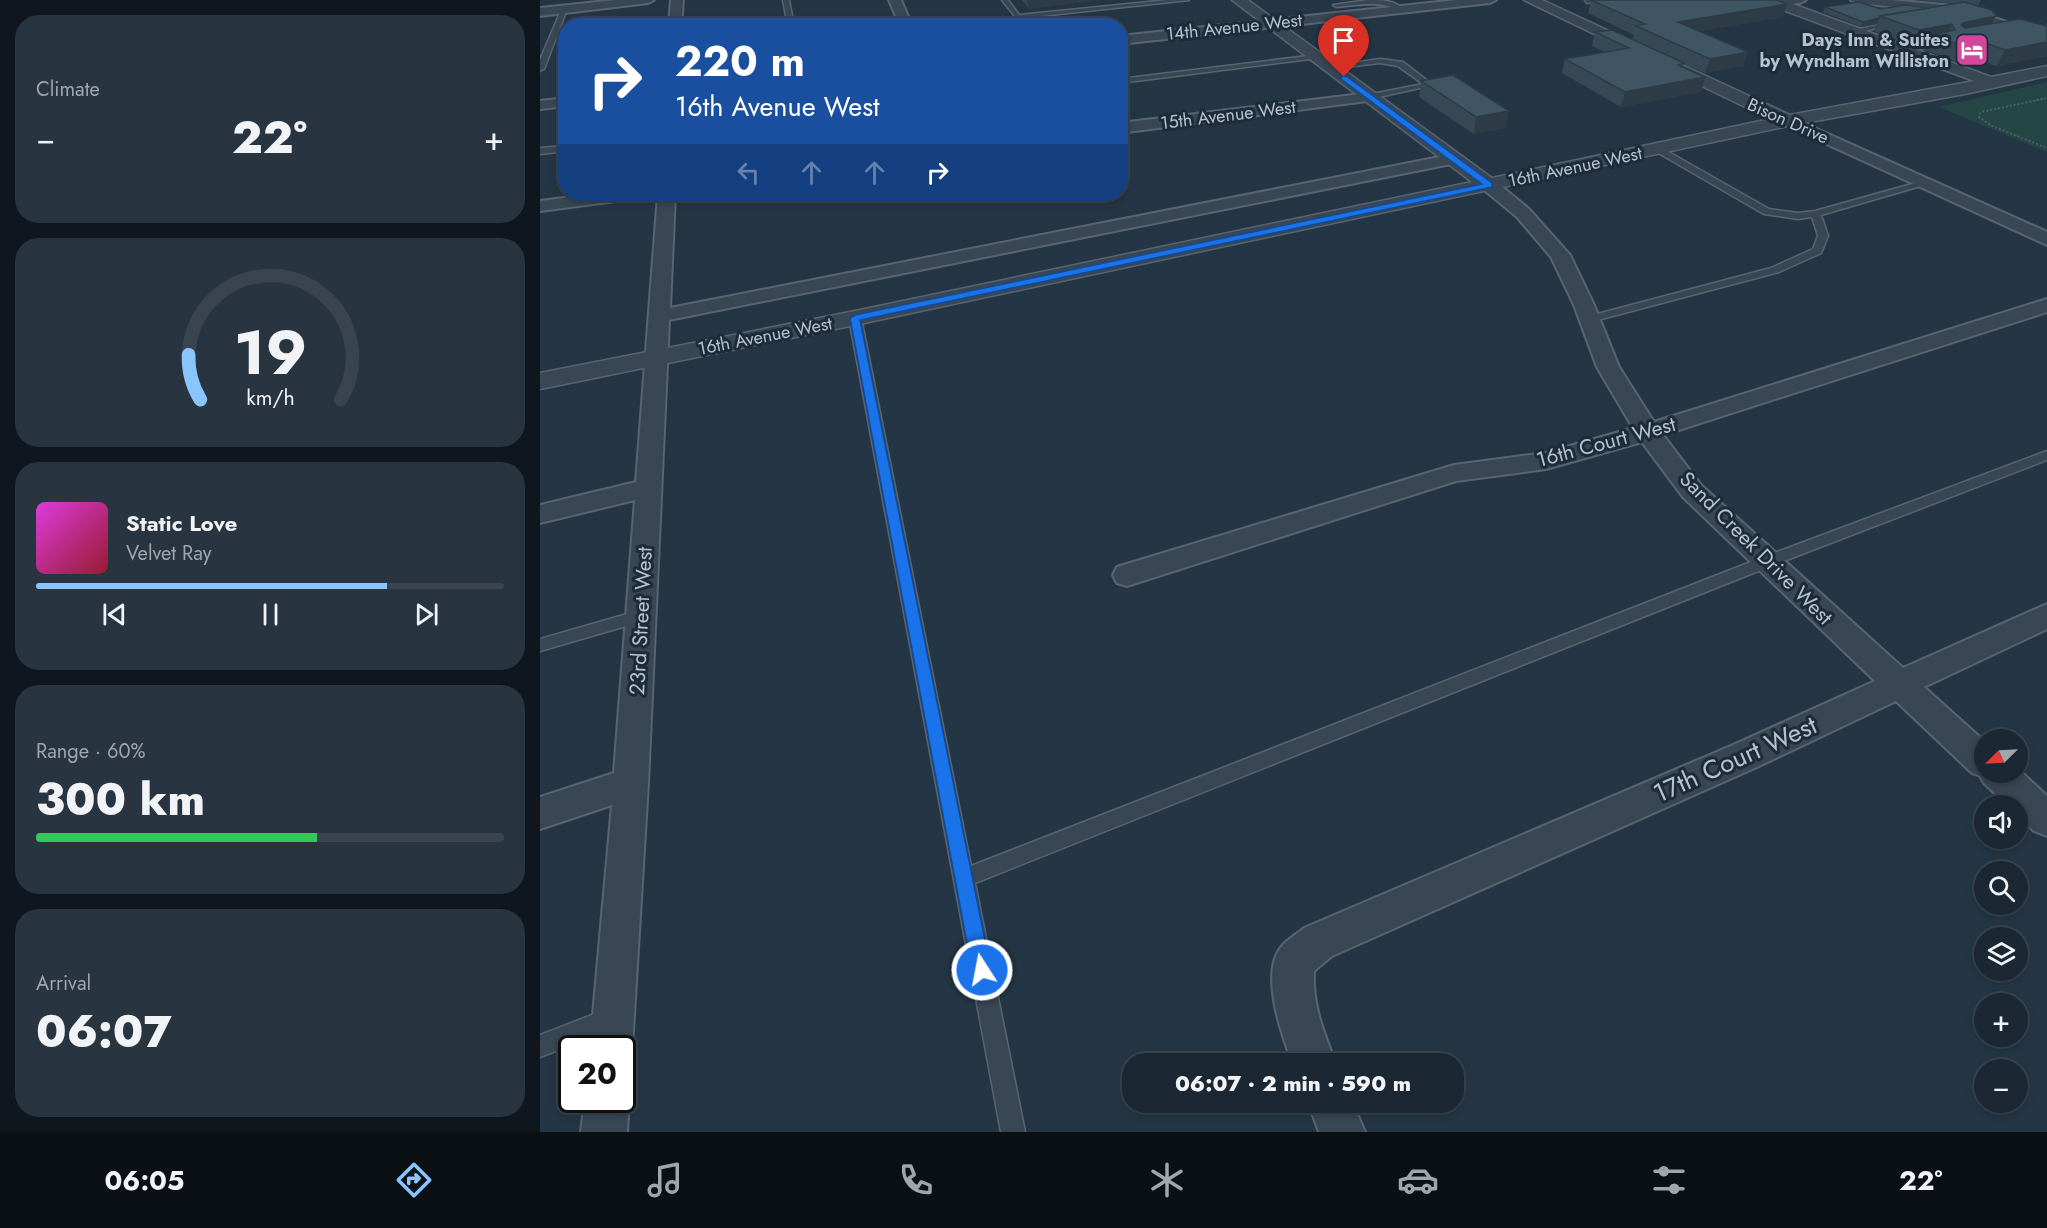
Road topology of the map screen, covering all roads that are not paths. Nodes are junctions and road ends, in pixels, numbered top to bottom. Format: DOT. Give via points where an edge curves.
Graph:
graph roads {
  1 [pos="648,0"];
  2 [pos="676,0"];
  3 [pos="786,0"];
  4 [pos="895,0"];
  5 [pos="1005,0"];
  6 [pos="1186,0"];
  7 [pos="1239,0"];
  8 [pos="1377,0"];
  9 [pos="1384,0"];
  10 [pos="1490,0"];
  11 [pos="1531,0"];
  12 [pos="1604,0"];
  13 [pos="1800,0"];
  14 [pos="1857,0"];
  15 [pos="1156,1"];
  16 [pos="1587,1"];
  17 [pos="1871,1"];
  18 [pos="1774,2"];
  19 [pos="1908,2"];
  20 [pos="1433,3"];
  21 [pos="1336,5"];
  22 [pos="564,9"];
  23 [pos="1400,9"];
  24 [pos="540,12"];
  25 [pos="1961,12"];
  26 [pos="1940,16"];
  27 [pos="1017,17"];
  28 [pos="560,18"];
  29 [pos="675,18"];
  30 [pos="789,18"];
  31 [pos="903,18"];
  32 [pos="1909,21"];
  33 [pos="1270,23"];
  34 [pos="558,24"];
  35 [pos="2018,29"];
  36 [pos="1853,31"];
  37 [pos="1997,33"];
  38 [pos="2047,38"];
  39 [pos="1128,39"];
  40 [pos="1944,43"];
  41 [pos="1905,50"];
  42 [pos="1316,57"];
  43 [pos="1330,67"];
  44 [pos="540,69"];
  45 [pos="2047,71"];
  46 [pos="1128,80"];
  47 [pos="1990,82"];
  48 [pos="1370,97"];
  49 [pos="558,103"];
  50 [pos="540,105"];
  51 [pos="1788,121"];
  52 [pos="1128,127"];
  53 [pos="558,149"];
  54 [pos="1658,149"];
  55 [pos="540,151"];
  56 [pos="1455,159"];
  57 [pos="1926,183"];
  58 [pos="1489,185"];
  59 [pos="578,201"];
  60 [pos="666,201"];
  61 [pos="540,206"];
  62 [pos="1816,214"];
  63 [pos="2047,238"];
  64 [pos="2047,304"];
  65 [pos="659,316"];
  66 [pos="855,318"];
  67 [pos="1590,320"];
  68 [pos="656,358"];
  69 [pos="540,381"];
  70 [pos="1648,432"];
  71 [pos="2047,455"];
  72 [pos="649,488"];
  73 [pos="540,514"];
  74 [pos="1766,562"];
  75 [pos="1127,575"];
  76 [pos="641,616"];
  77 [pos="2047,616"];
  78 [pos="540,645"];
  79 [pos="1899,684"];
  80 [pos="1974,753"];
  81 [pos="631,783"];
  82 [pos="2008,783"];
  83 [pos="540,813"];
  84 [pos="2047,819"];
  85 [pos="964,878"];
  86 [pos="613,1018"];
  87 [pos="612,1035"];
  88 [pos="540,1046"];
  89 [pos="1310,1053"];
  90 [pos="606,1113"];
  91 [pos="1334,1113"];
  92 [pos="604,1132"];
  93 [pos="1013,1132"];
  94 [pos="1342,1132"];
  1 -- 22 [label="street"];
  2 -- 29 [label="street"];
  3 -- 30 [label="lane"];
  4 -- 31 [label="street"];
  5 -- 27 [label="lane"];
  6 -- 15 [label="lane"];
  7 -- 33 [label="street"];
  8 -- 9 [label="lane"];
  8 -- 21 [label="lane"];
  8 -- 23 [label="lane"];
  10 -- 20 [label="street, 14th Avenue West"];
  11 -- 51 [label="street, Bison Drive"];
  12 -- 16 [label="lane"];
  13 -- 18 [label="street"];
  14 -- 17 [label="street"];
  15 -- 27 [label="lane"];
  17 -- 19 [label="street"];
  18 -- 36 [label="street"];
  19 -- 25 [label="street"];
  20 -- 23 [label="street, 14th Avenue West"];
  22 -- 24 [label="street"];
  22 -- 28 [label="lane"];
  23 -- 33 [label="street, 14th Avenue West"];
  25 -- 26 [label="lane"];
  25 -- 35 [label="street"];
  32 -- 36 [label="lane"];
  33 -- 39 [label="street, 14th Avenue West"];
  33 -- 42 [label="street"];
  34 -- 44 [label="lane"];
  35 -- 37 [label="lane"];
  35 -- 38 [label="street"];
  36 -- 41 [label="street"];
  40 -- 41 [label="lane"];
  41 -- 47 [label="street"];
  42 -- 43 [label="street"];
  42 -- 46 [label="lane"];
  43 -- 48 [label="street"];
  43 -- 48 [label="lane" via="1380,61 1400,64 1429,85"];
  45 -- 47 [label="street, 16th Avenue West"];
  47 -- 51 [label="street, 16th Avenue West"];
  48 -- 52 [label="street, 15th Avenue West"];
  48 -- 56 [label="street"];
  49 -- 50 [label="street"];
  51 -- 54 [label="street, 16th Avenue West"];
  51 -- 57 [label="street, Bison Drive"];
  53 -- 55 [label="lane"];
  54 -- 58 [label="street, 16th Avenue West"];
  54 -- 62 [label="lane" via="1767,212"];
  56 -- 58 [label="street"];
  56 -- 65 [label="street"];
  57 -- 62 [label="lane"];
  57 -- 63 [label="street, Bison Drive"];
  58 -- 66 [label="street, 16th Avenue West"];
  58 -- 67 [label="street, Sand Creek Drive West" via="1523,213 1560,255"];
  59 -- 61 [label="street"];
  60 -- 65 [label="street, 23rd Street West"];
  62 -- 67 [label="lane" via="1823,236 1817,251 1775,270"];
  64 -- 70 [label="street, 16th Court West"];
  65 -- 68 [label="street, 23rd Street West"];
  66 -- 68 [label="street, 16th Avenue West"];
  66 -- 85 [label="lane"];
  67 -- 70 [label="street, Sand Creek Drive West" via="1608,367"];
  68 -- 69 [label="street, 16th Avenue West"];
  68 -- 72 [label="street, 23rd Street West"];
  70 -- 74 [label="street, Sand Creek Drive West" via="1692,490"];
  70 -- 75 [label="street, 16th Court West" via="1546,461 1454,472"];
  71 -- 74 [label="lane"];
  72 -- 73 [label="street"];
  72 -- 76 [label="street, 23rd Street West"];
  74 -- 79 [label="street, Sand Creek Drive West"];
  74 -- 85 [label="lane"];
  76 -- 78 [label="lane"];
  76 -- 81 [label="street, 23rd Street West"];
  77 -- 79 [label="street, 17th Court West"];
  79 -- 80 [label="street, Sand Creek Drive West"];
  79 -- 89 [label="street, 17th Court West" via="1745,756 1318,942 1295,961 1292,984 1296,1018"];
  81 -- 83 [label="street"];
  81 -- 86 [label="street, 23rd Street West"];
  82 -- 84 [label="street"];
  85 -- 93 [label="lane"];
  86 -- 87 [label="street, 23rd Street West"];
  86 -- 88 [label="lane"];
  90 -- 92 [label="street"];
  91 -- 94 [label="street"];
}
